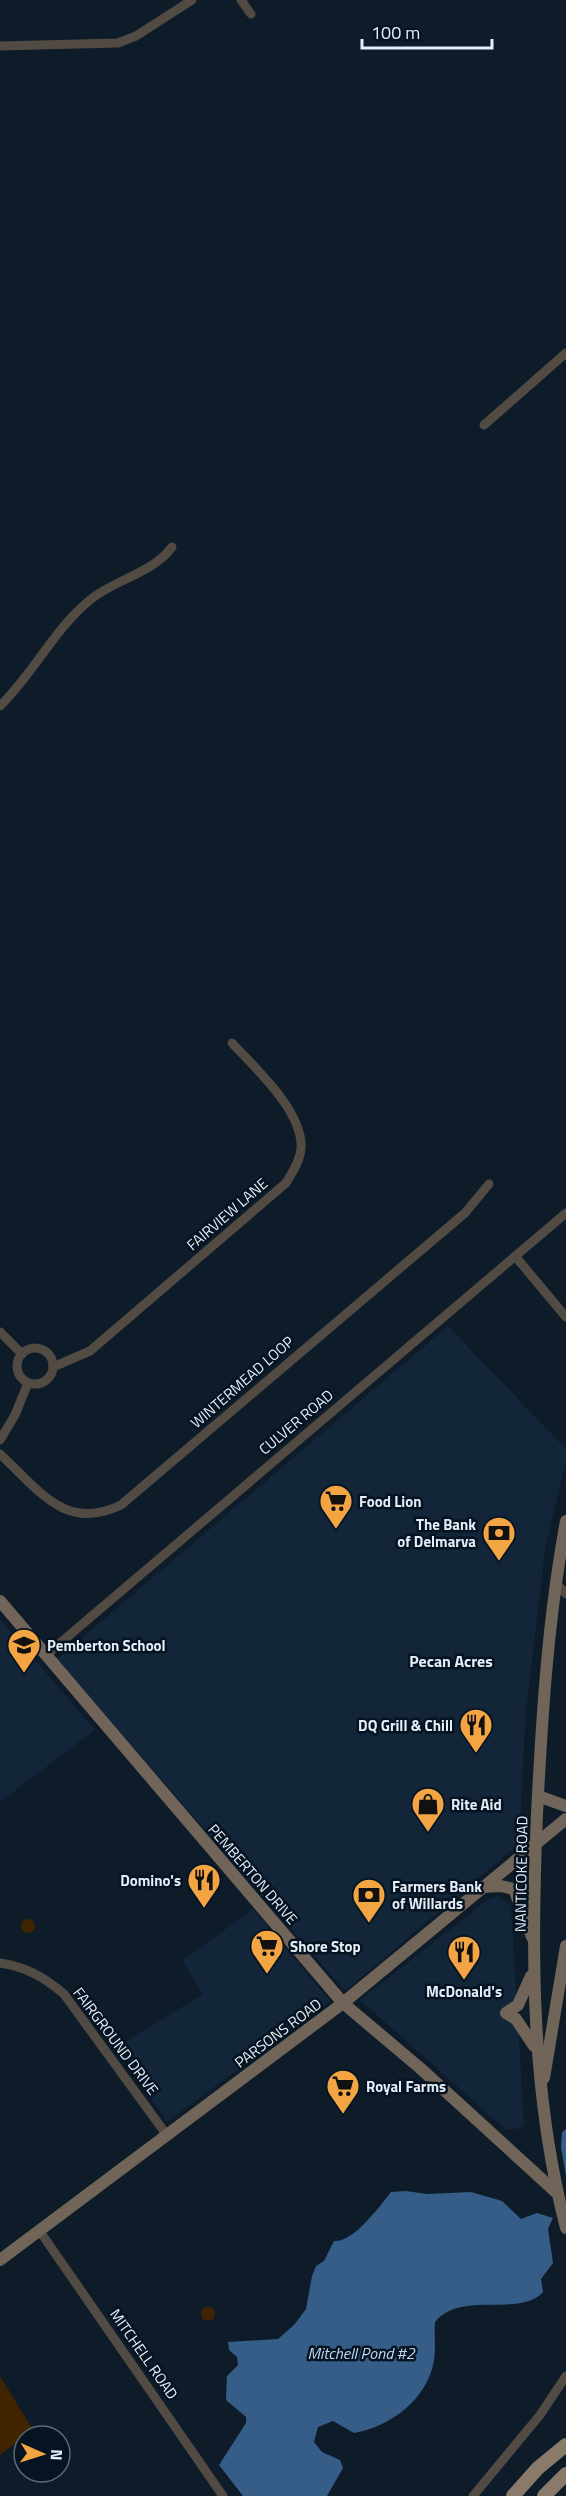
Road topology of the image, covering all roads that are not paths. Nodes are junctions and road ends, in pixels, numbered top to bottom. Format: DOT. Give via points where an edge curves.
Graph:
graph roads {
  1 [pos="192,0"];
  2 [pos="241,0"];
  3 [pos="251,14"];
  4 [pos="0,46"];
  5 [pos="566,353"];
  6 [pos="484,425"];
  7 [pos="172,547"];
  8 [pos="0,706"];
  9 [pos="232,1043"];
  10 [pos="489,1184"];
  11 [pos="566,1213"];
  12 [pos="515,1256"];
  13 [pos="566,1317"];
  14 [pos="0,1332"];
  15 [pos="22,1354"];
  16 [pos="53,1367"];
  17 [pos="28,1383"];
  18 [pos="0,1440"];
  19 [pos="0,1454"];
  20 [pos="566,1521"];
  21 [pos="555,1582"];
  22 [pos="566,1594"];
  23 [pos="0,1601"];
  24 [pos="46,1655"];
  25 [pos="538,1796"];
  26 [pos="566,1806"];
  27 [pos="566,1819"];
  28 [pos="536,1844"];
  29 [pos="481,1887"];
  30 [pos="534,1941"];
  31 [pos="566,1946"];
  32 [pos="0,1963"];
  33 [pos="534,1966"];
  34 [pos="343,2003"];
  35 [pos="537,2055"];
  36 [pos="541,2094"];
  37 [pos="166,2134"];
  38 [pos="558,2194"];
  39 [pos="566,2228"];
  40 [pos="39,2230"];
  41 [pos="0,2260"];
  42 [pos="566,2376"];
  43 [pos="566,2445"];
  44 [pos="566,2474"];
  45 [pos="223,2496"];
  46 [pos="473,2496"];
  47 [pos="513,2496"];
  48 [pos="544,2496"];
  1 -- 4 [label="street" via="142,33 117,43"];
  2 -- 3 [label="street"];
  5 -- 6 [label="street"];
  7 -- 8 [label="street" via="156,563 105,589 80,609"];
  9 -- 16 [label="street, FAIRVIEW LANE" via="296,1121 301,1148 295,1167 286,1183 90,1351"];
  10 -- 19 [label="street, WINTERMEAD LOOP" via="465,1213 121,1505 102,1514 61,1510"];
  11 -- 12 [label="street, CULVER ROAD"];
  12 -- 13 [label="street"];
  12 -- 24 [label="street, CULVER ROAD"];
  14 -- 15 [label="street"];
  15 -- 16 [label="street" via="41,1349 49,1355"];
  15 -- 17 [label="street" via="17,1371"];
  16 -- 17 [label="street" via="44,1382"];
  17 -- 18 [label="street"];
  20 -- 21 [label="street, NANTICOKE ROAD"];
  21 -- 22 [label="street"];
  21 -- 25 [label="street, NANTICOKE ROAD"];
  23 -- 24 [label="street, PEMBERTON DRIVE"];
  24 -- 34 [label="street, PEMBERTON DRIVE"];
  25 -- 26 [label="street"];
  25 -- 28 [label="street, NANTICOKE ROAD"];
  27 -- 28 [label="street, PARSONS ROAD"];
  28 -- 29 [label="street, PARSONS ROAD"];
  28 -- 30 [label="street, NANTICOKE ROAD"];
  29 -- 30 [label="street" via="514,1889"];
  29 -- 34 [label="street, PARSONS ROAD"];
  30 -- 33 [label="street, NANTICOKE ROAD"];
  31 -- 36 [label="street"];
  32 -- 37 [label="street, FAIRGROUND DRIVE" via="24,1968 48,1980 64,1994"];
  33 -- 35 [label="street, NANTICOKE ROAD"];
  33 -- 35 [label="street" via="518,2005 506,2013 528,2034"];
  34 -- 37 [label="street, PARSONS ROAD"];
  34 -- 38 [label="street, PEMBERTON DRIVE"];
  35 -- 36 [label="street, NANTICOKE ROAD"];
  36 -- 38 [label="street, NANTICOKE ROAD"];
  37 -- 40 [label="street, PARSONS ROAD"];
  38 -- 39 [label="street, NANTICOKE ROAD"];
  40 -- 41 [label="street, PARSONS ROAD"];
  40 -- 45 [label="street, MITCHELL ROAD"];
  42 -- 46 [label="street" via="540,2415"];
  43 -- 47 [label="main road"];
  44 -- 48 [label="main road"];
}
